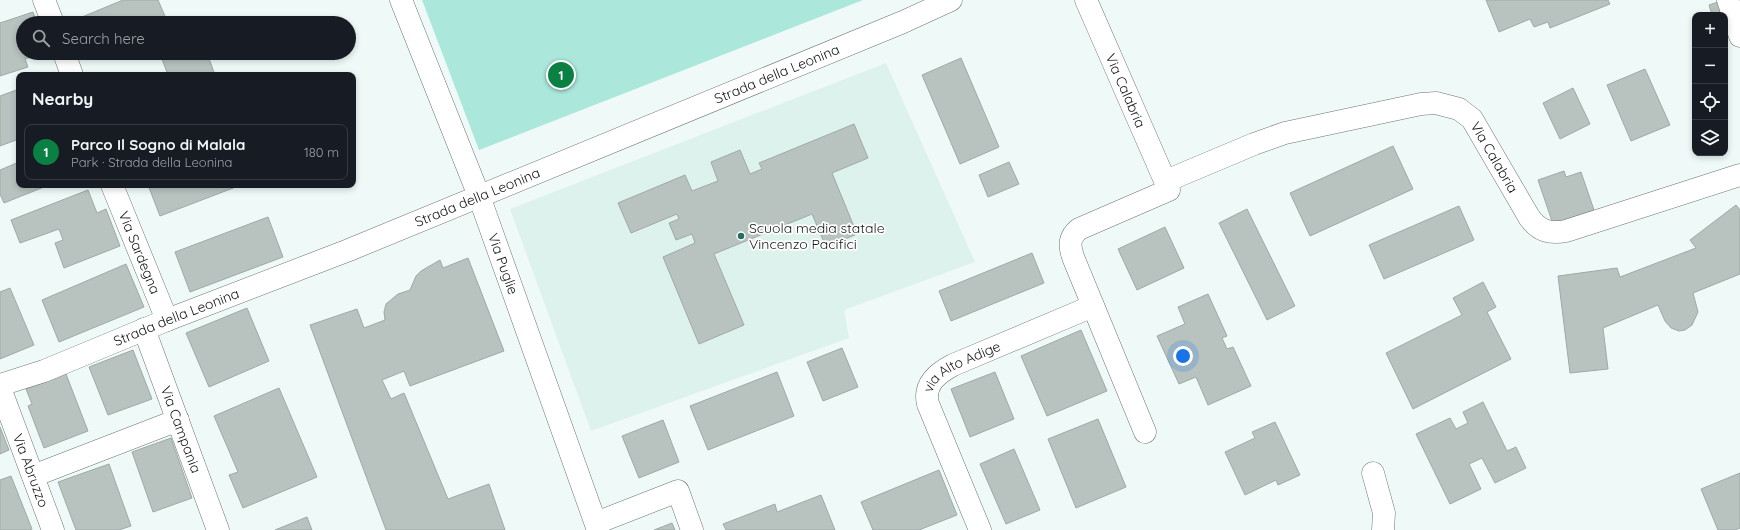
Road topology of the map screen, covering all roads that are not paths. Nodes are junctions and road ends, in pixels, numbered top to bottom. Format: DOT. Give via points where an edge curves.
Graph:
graph roads {
  1 [pos="44,0"];
  2 [pos="401,0"];
  3 [pos="951,0"];
  4 [pos="1086,0"];
  5 [pos="1728,0"];
  6 [pos="50,16"];
  7 [pos="1740,36"];
  8 [pos="67,60"];
  9 [pos="71,72"];
  10 [pos="1740,175"];
  11 [pos="1167,186"];
  12 [pos="113,188"];
  13 [pos="479,196"];
  14 [pos="1093,306"];
  15 [pos="167,320"];
  16 [pos="144,329"];
  17 [pos="0,385"];
  18 [pos="0,388"];
  19 [pos="178,420"];
  20 [pos="1145,432"];
  21 [pos="1373,473"];
  22 [pos="33,476"];
  23 [pos="597,526"];
  24 [pos="53,530"];
  25 [pos="218,530"];
  26 [pos="692,530"];
  27 [pos="980,530"];
  28 [pos="1383,530"];
  1 -- 6 [label="street"];
  2 -- 13 [label="street, Via Puglie"];
  3 -- 13 [label="street, Strada della Leonina"];
  4 -- 11 [label="street, Via Calabria"];
  5 -- 7 [label="street"];
  8 -- 9 [label="street"];
  10 -- 11 [label="street, Via Calabria" via="1566,231 1548,232 1538,228 1529,217 1472,119 1452,106 1429,103 1285,132 1259,141"];
  11 -- 14 [label="street" via="1073,234 1070,243 1072,252"];
  12 -- 15 [label="street, Via Sardegna"];
  13 -- 15 [label="street, Strada della Leonina" via="349,250"];
  13 -- 23 [label="street, Via Puglie"];
  14 -- 20 [label="street"];
  14 -- 27 [label="street, via Alto Adige" via="953,364 940,372 929,385 928,404"];
  15 -- 16 [label="street, Strada della Leonina"];
  16 -- 17 [label="street, Strada della Leonina" via="44,371"];
  16 -- 19 [label="street, Via Campania"];
  18 -- 22 [label="street, Via Abruzzo"];
  19 -- 22 [label="street"];
  19 -- 25 [label="street, Via Campania"];
  21 -- 28 [label="street" via="1384,513"];
  22 -- 24 [label="street, Via Abruzzo"];
  23 -- 26 [label="street" via="678,491"];
}
